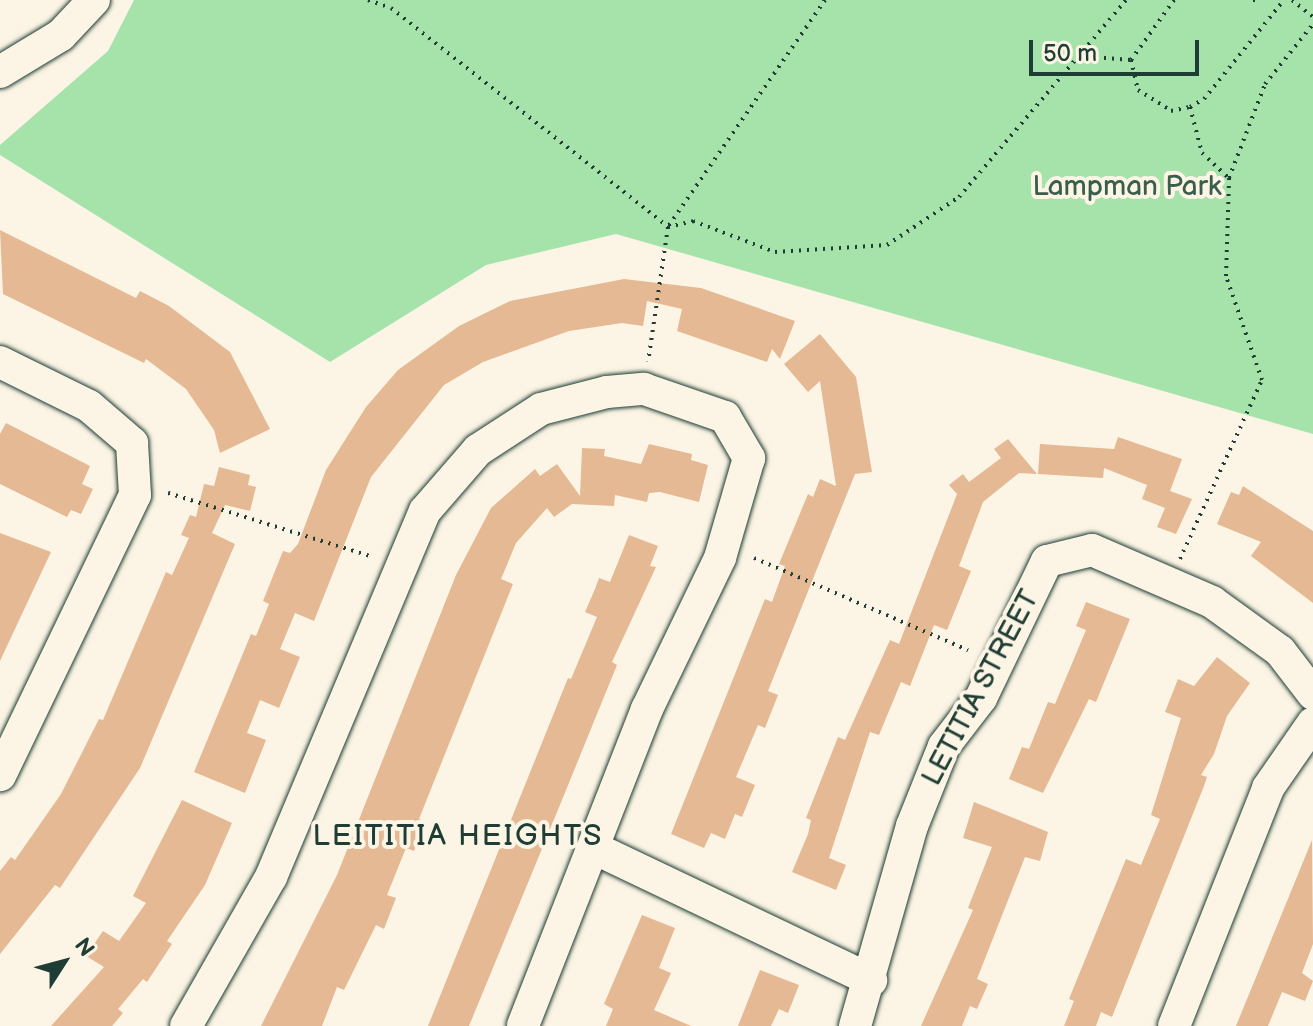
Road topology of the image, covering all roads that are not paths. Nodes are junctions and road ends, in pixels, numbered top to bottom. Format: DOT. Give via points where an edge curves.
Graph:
graph roads {
  1 [pos="94,0"];
  2 [pos="0,72"];
  3 [pos="0,362"];
  4 [pos="1313,694"];
  5 [pos="1313,723"];
  6 [pos="0,775"];
  7 [pos="596,849"];
  8 [pos="871,980"];
  9 [pos="186,1026"];
  10 [pos="523,1026"];
  11 [pos="855,1026"];
  12 [pos="1174,1026"];
  1 -- 2 [label="street" via="61,35"];
  3 -- 6 [label="street" via="89,406 132,443 135,495"];
  4 -- 8 [label="street, LETITIA STREET" via="1280,651 1212,602 1092,550 1047,561 981,698 944,746 912,826"];
  5 -- 12 [label="street" via="1268,788"];
  7 -- 8 [label="street"];
  7 -- 9 [label="street" via="647,709 720,558 749,458 725,417 644,389 607,392 541,409 478,450 425,511 271,877"];
  7 -- 10 [label="street"];
  8 -- 11 [label="street, LETITIA STREET"];
}
